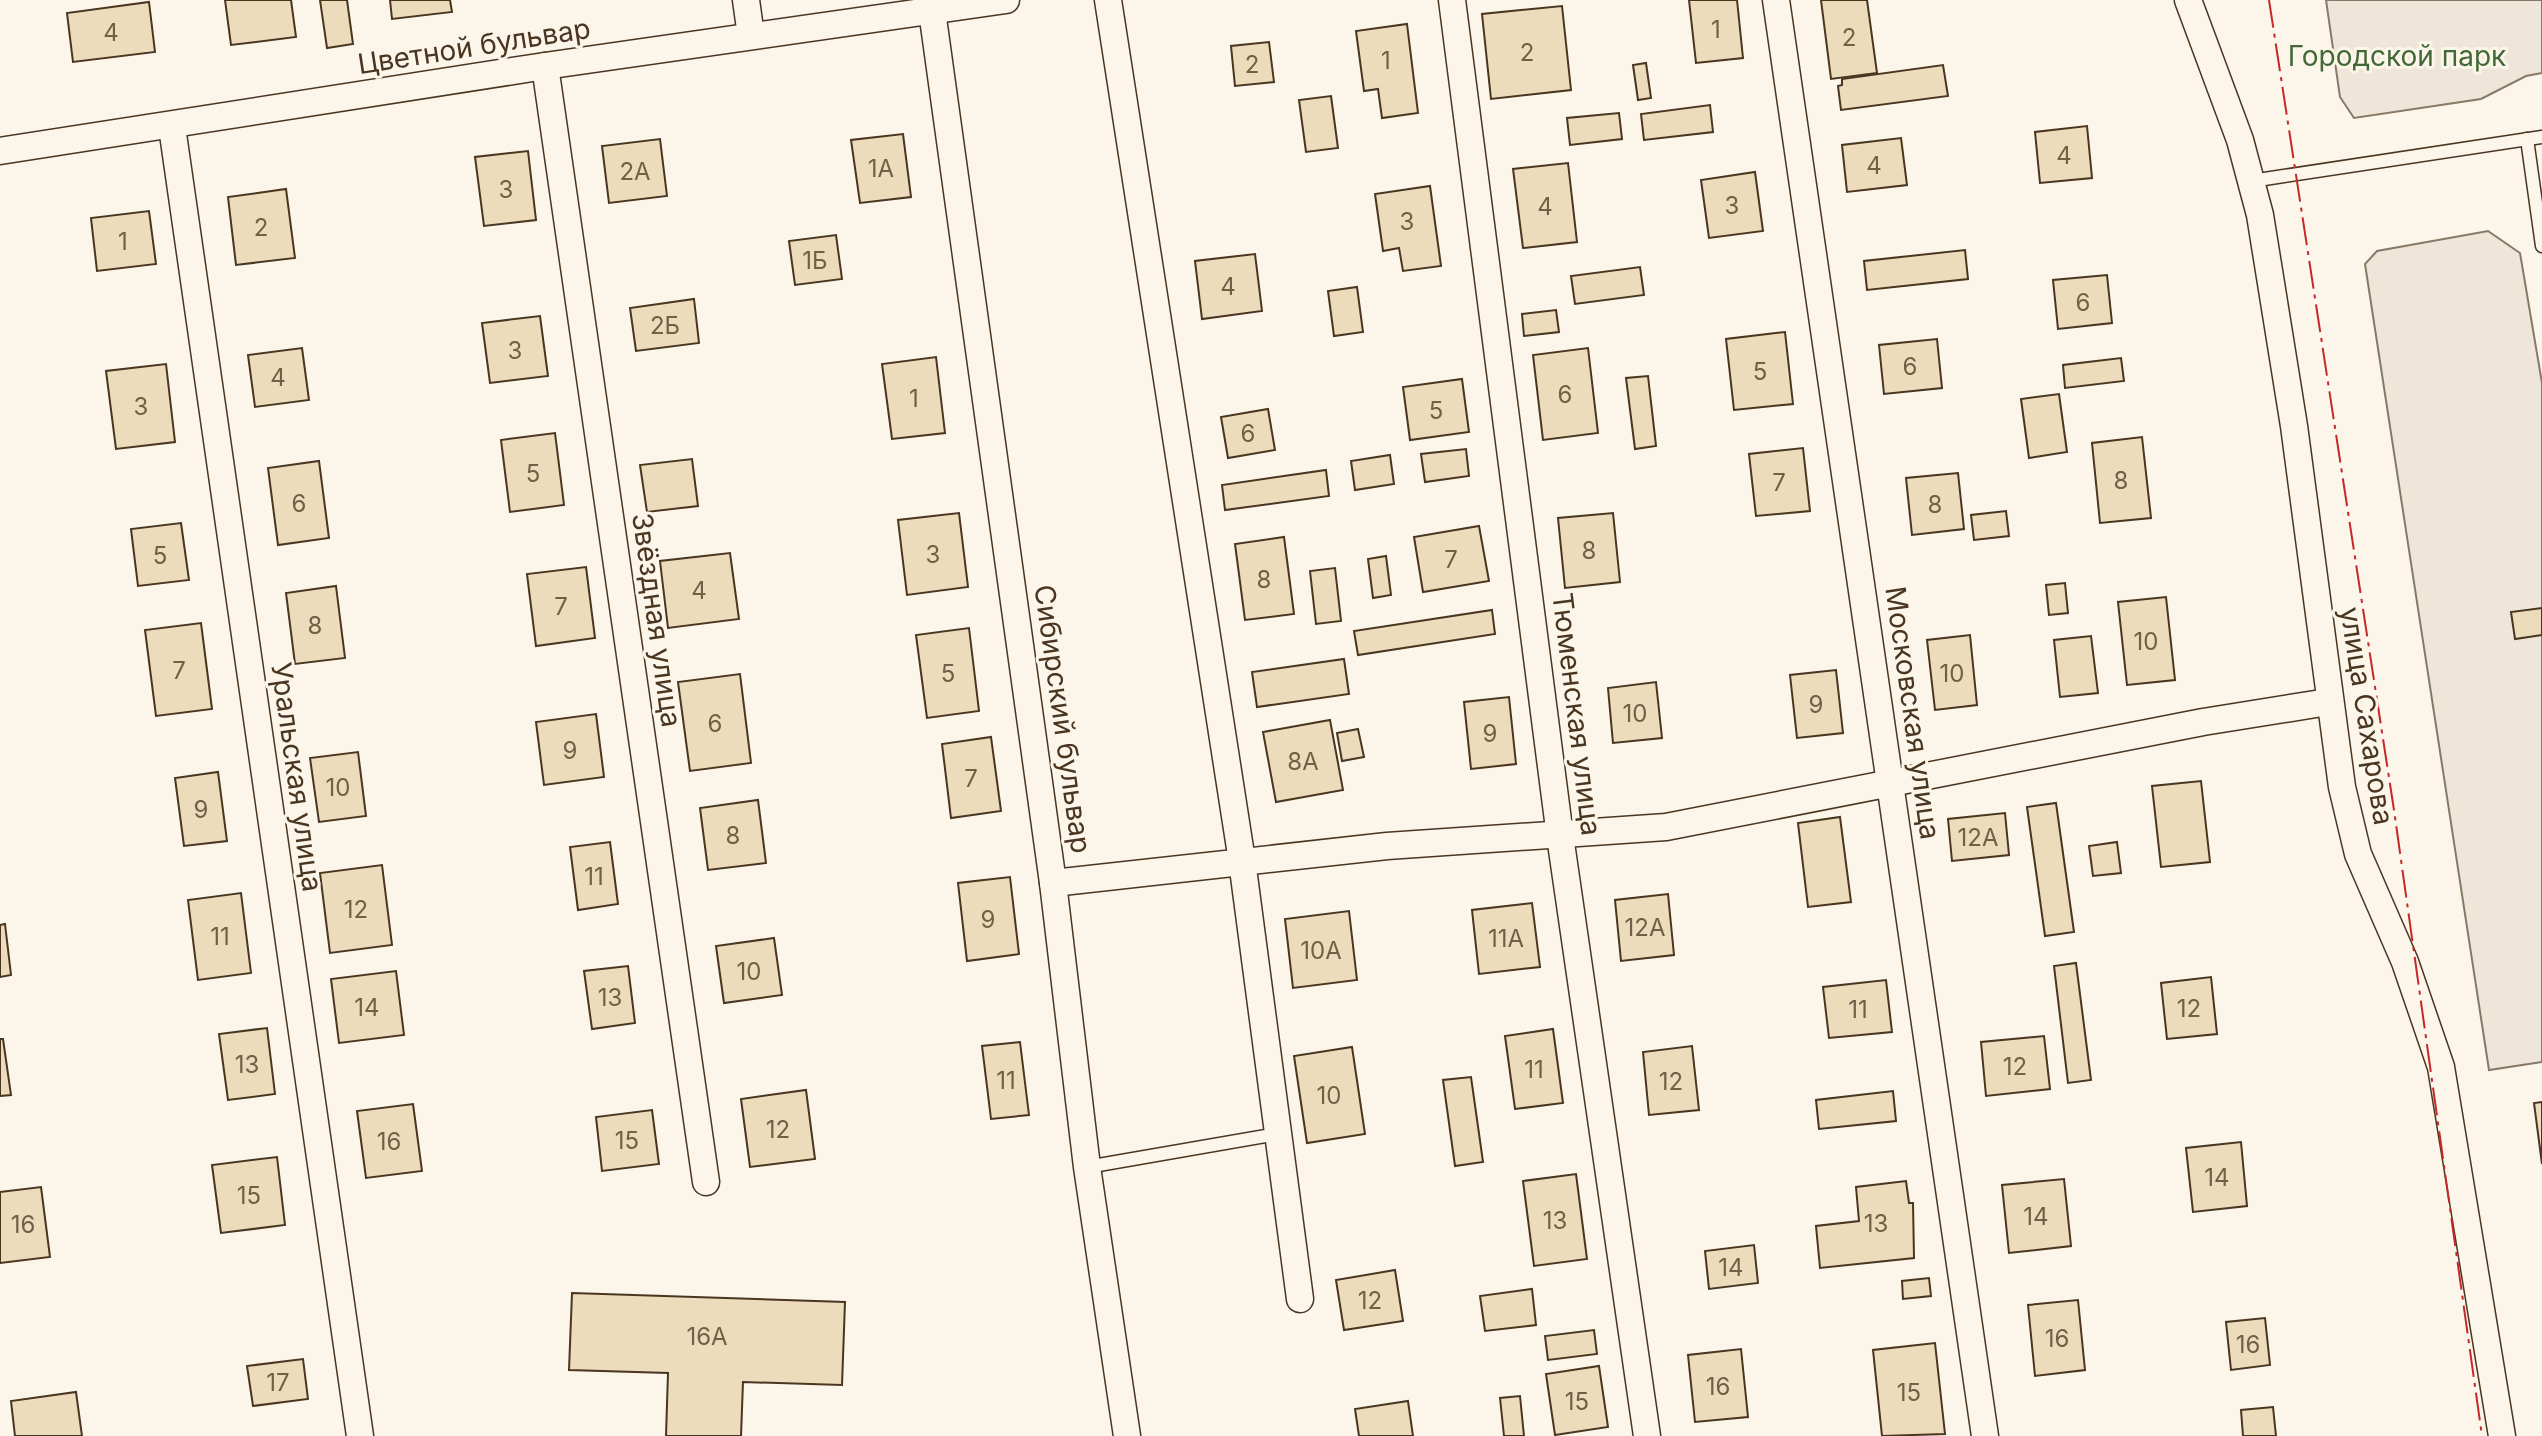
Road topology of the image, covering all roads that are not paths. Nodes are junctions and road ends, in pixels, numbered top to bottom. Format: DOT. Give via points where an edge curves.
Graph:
graph roads {
  1 [pos="746,0"];
  2 [pos="1006,0"];
  3 [pos="1108,0"];
  4 [pos="1452,0"];
  5 [pos="1776,0"];
  6 [pos="2188,0"];
  7 [pos="932,11"];
  8 [pos="751,36"];
  9 [pos="545,66"];
  10 [pos="172,127"];
  11 [pos="2542,137"];
  12 [pos="2527,139"];
  13 [pos="0,151"];
  14 [pos="2251,181"];
  15 [pos="2542,246"];
  16 [pos="2328,702"];
  17 [pos="1891,781"];
  18 [pos="1560,836"];
  19 [pos="1242,861"];
  20 [pos="1053,883"];
  21 [pos="1277,1134"];
  22 [pos="1087,1167"];
  23 [pos="706,1182"];
  24 [pos="1300,1299"];
  25 [pos="360,1436"];
  26 [pos="1127,1436"];
  27 [pos="1647,1436"];
  28 [pos="1985,1436"];
  29 [pos="2502,1436"];
  1 -- 8 [label="street"];
  2 -- 7 [label="street, Цветной бульвар"];
  3 -- 19 [label="street"];
  4 -- 18 [label="street, Тюменская улица"];
  5 -- 17 [label="street, Московская улица"];
  6 -- 14 [label="street, улица Сахарова"];
  7 -- 8 [label="street, Цветной бульвар"];
  7 -- 20 [label="street, Сибирский бульвар"];
  8 -- 9 [label="street, Цветной бульвар"];
  9 -- 10 [label="street, Цветной бульвар"];
  9 -- 23 [label="street, Звёздная улица"];
  10 -- 13 [label="street, Цветной бульвар"];
  10 -- 25 [label="street, Уральская улица"];
  11 -- 12 [label="lane"];
  12 -- 14 [label="lane"];
  12 -- 15 [label="lane"];
  14 -- 16 [label="street, улица Сахарова" via="2280,323"];
  16 -- 17 [label="street"];
  16 -- 29 [label="street, улица Сахарова" via="2358,854 2405,962 2441,1067"];
  17 -- 18 [label="street" via="1666,827"];
  17 -- 28 [label="street, Московская улица"];
  18 -- 19 [label="street"];
  18 -- 27 [label="street, Тюменская улица"];
  19 -- 20 [label="street"];
  19 -- 21 [label="street"];
  20 -- 22 [label="street, Сибирский бульвар"];
  21 -- 22 [label="lane"];
  21 -- 24 [label="street"];
  22 -- 26 [label="street, Сибирский бульвар"];
}
